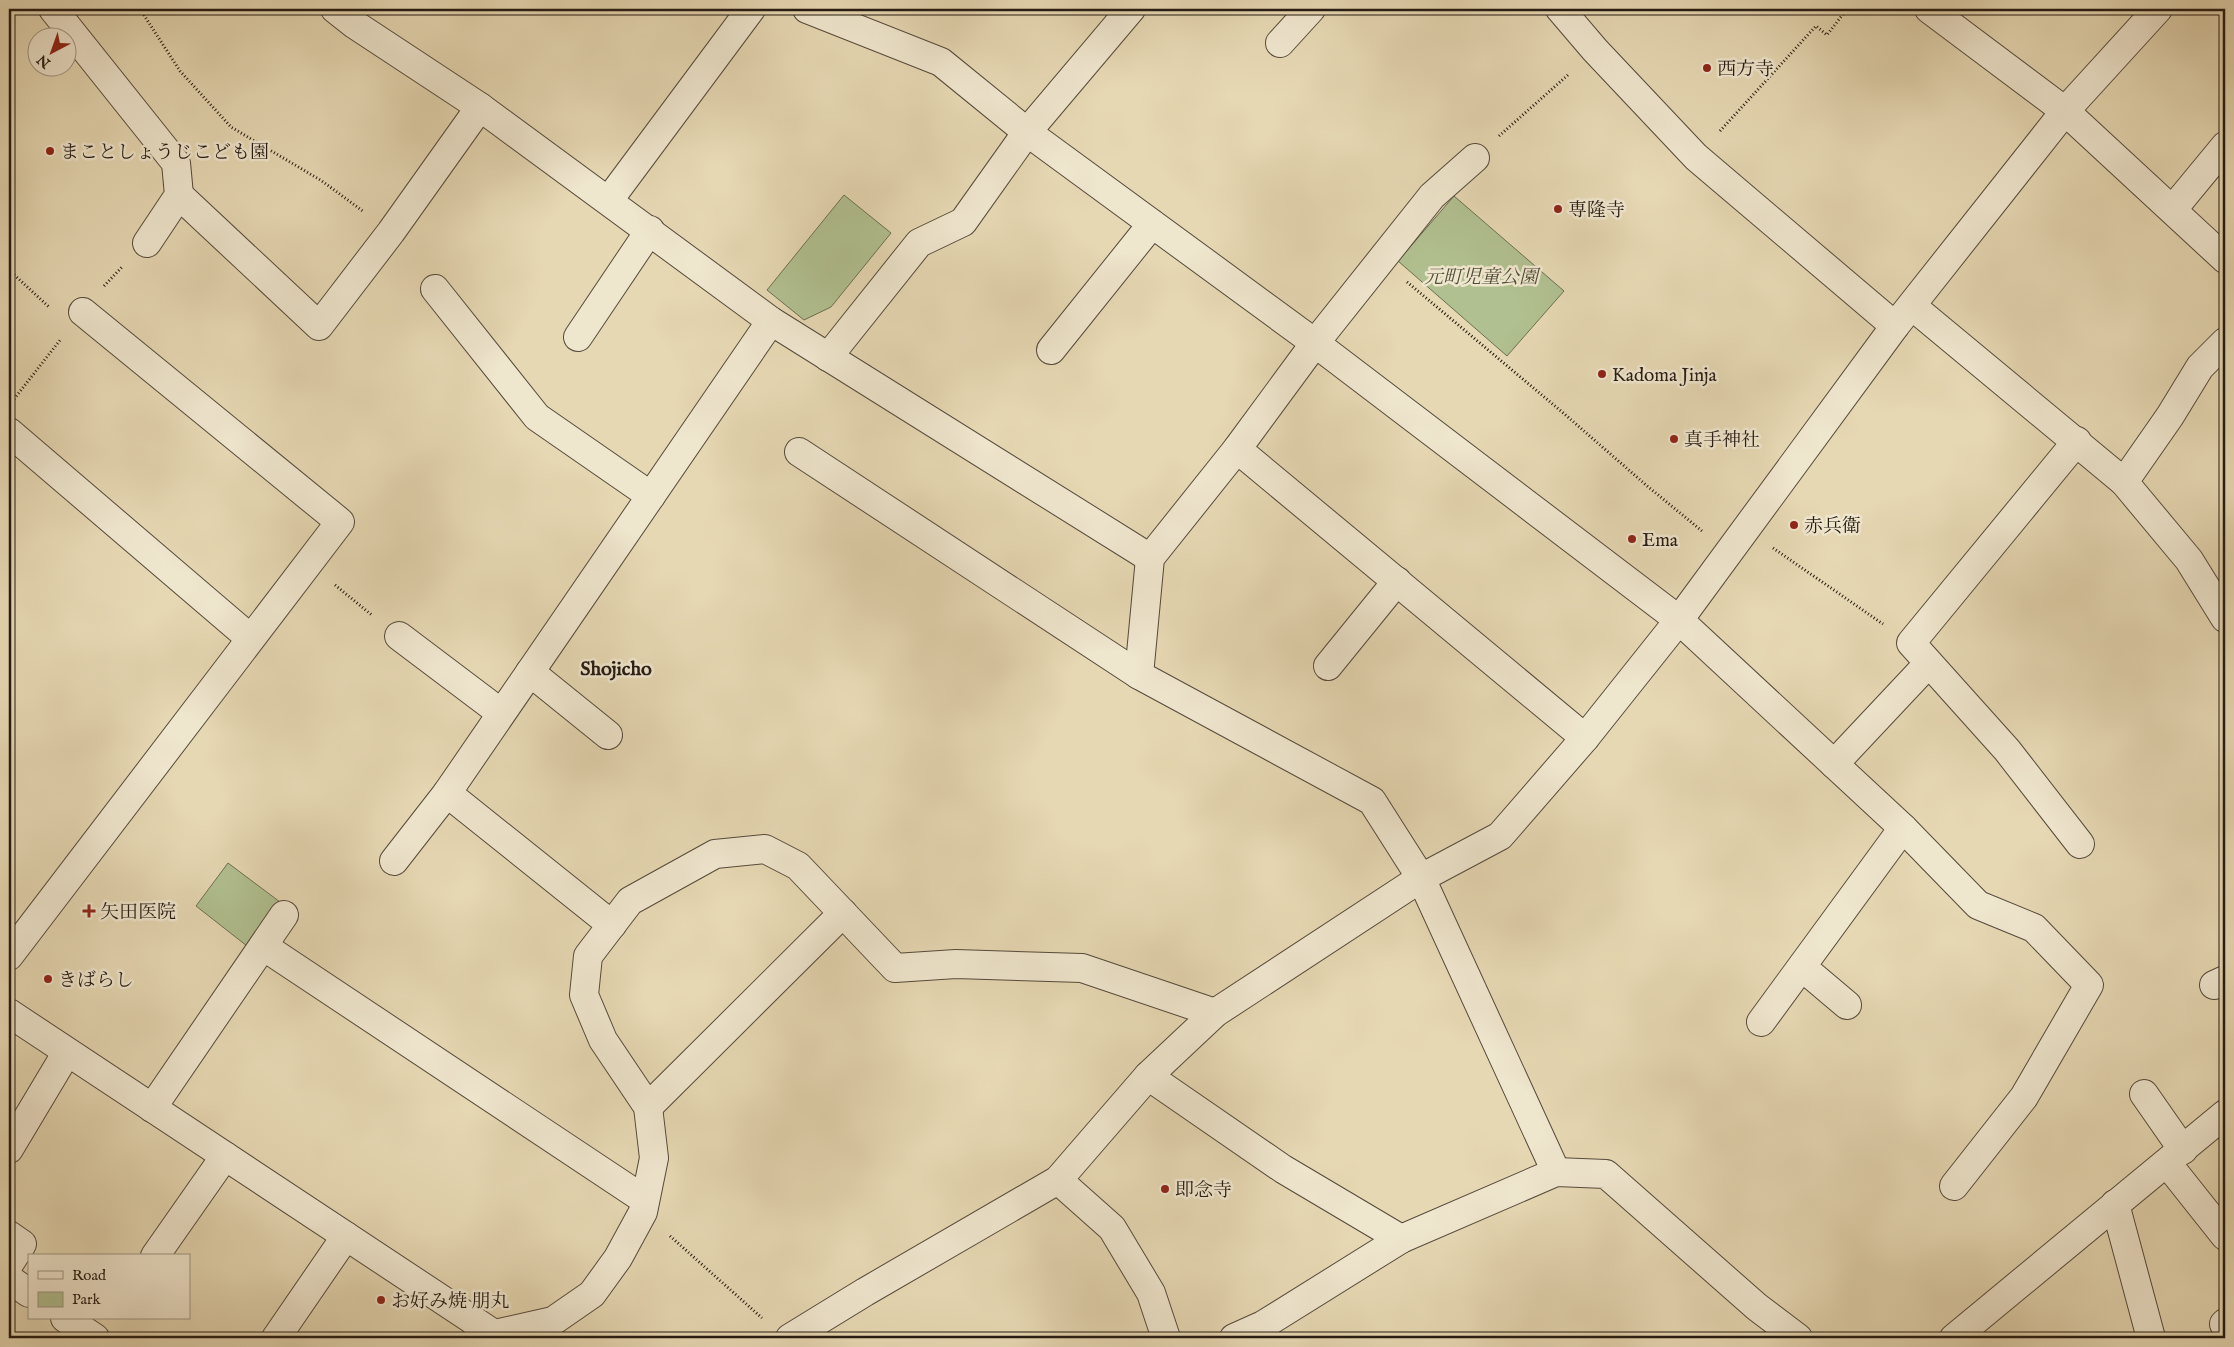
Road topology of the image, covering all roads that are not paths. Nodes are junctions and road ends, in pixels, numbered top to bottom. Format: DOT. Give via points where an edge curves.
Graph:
graph roads {
  1 [pos="53,9"];
  2 [pos="335,9"];
  3 [pos="751,9"];
  4 [pos="807,9"];
  5 [pos="1131,9"];
  6 [pos="1311,9"];
  7 [pos="1560,9"];
  8 [pos="1929,9"];
  9 [pos="2158,9"];
  10 [pos="1280,43"];
  11 [pos="480,107"];
  12 [pos="2065,112"];
  13 [pos="1027,132"];
  14 [pos="2225,146"];
  15 [pos="1475,158"];
  16 [pos="179,195"];
  17 [pos="609,200"];
  18 [pos="2173,208"];
  19 [pos="1152,224"];
  20 [pos="650,230"];
  21 [pos="147,243"];
  22 [pos="2225,259"];
  23 [pos="435,289"];
  24 [pos="83,312"];
  25 [pos="1904,316"];
  26 [pos="771,321"];
  27 [pos="578,337"];
  28 [pos="2225,342"];
  29 [pos="1315,343"];
  30 [pos="1051,350"];
  31 [pos="828,357"];
  32 [pos="9,432"];
  33 [pos="2077,441"];
  34 [pos="1237,449"];
  35 [pos="799,452"];
  36 [pos="2124,482"];
  37 [pos="651,496"];
  38 [pos="1150,558"];
  39 [pos="1396,581"];
  40 [pos="2225,618"];
  41 [pos="1679,620"];
  42 [pos="399,636"];
  43 [pos="250,638"];
  44 [pos="1928,664"];
  45 [pos="1328,666"];
  46 [pos="530,672"];
  47 [pos="1139,676"];
  48 [pos="502,713"];
  49 [pos="608,735"];
  50 [pos="1585,738"];
  51 [pos="1834,764"];
  52 [pos="447,792"];
  53 [pos="1903,828"];
  54 [pos="2080,844"];
  55 [pos="394,861"];
  56 [pos="1421,878"];
  57 [pos="843,913"];
  58 [pos="284,915"];
  59 [pos="612,925"];
  60 [pos="263,946"];
  61 [pos="9,956"];
  62 [pos="1802,967"];
  63 [pos="1847,1005"];
  64 [pos="9,1012"];
  65 [pos="1215,1013"];
  66 [pos="1761,1022"];
  67 [pos="67,1052"];
  68 [pos="1148,1076"];
  69 [pos="2144,1094"];
  70 [pos="648,1107"];
  71 [pos="152,1108"];
  72 [pos="2225,1114"];
  73 [pos="9,1149"];
  74 [pos="225,1156"];
  75 [pos="2175,1156"];
  76 [pos="1556,1172"];
  77 [pos="1058,1180"];
  78 [pos="1954,1186"];
  79 [pos="2115,1204"];
  80 [pos="644,1206"];
  81 [pos="9,1235"];
  82 [pos="346,1236"];
  83 [pos="2225,1236"];
  84 [pos="1400,1239"];
  85 [pos="156,1254"];
  86 [pos="9,1264"];
  87 [pos="9,1280"];
  88 [pos="28,1292"];
  89 [pos="68,1320"];
  90 [pos="490,1337"];
  91 [pos="94,1338"];
  92 [pos="276,1338"];
  93 [pos="790,1338"];
  94 [pos="1166,1338"];
  95 [pos="1234,1338"];
  96 [pos="1798,1338"];
  97 [pos="1954,1338"];
  98 [pos="2151,1338"];
  1 -- 16 [label="street" via="173,158"];
  2 -- 11 [label="street"];
  3 -- 17 [label="street"];
  4 -- 13 [label="street" via="942,62"];
  5 -- 13 [label="street"];
  6 -- 10 [label="street"];
  7 -- 25 [label="street" via="1696,157"];
  8 -- 12 [label="street"];
  9 -- 12 [label="street"];
  11 -- 16 [label="street" via="391,232 318,326"];
  11 -- 17 [label="street"];
  12 -- 18 [label="street"];
  12 -- 25 [label="street"];
  13 -- 19 [label="street"];
  13 -- 31 [label="street" via="963,222 919,243"];
  14 -- 18 [label="street"];
  15 -- 29 [label="street" via="1432,196"];
  16 -- 21 [label="street"];
  17 -- 20 [label="street"];
  18 -- 22 [label="street"];
  19 -- 29 [label="street"];
  19 -- 30 [label="street"];
  20 -- 26 [label="street"];
  20 -- 27 [label="street"];
  23 -- 37 [label="street" via="537,417"];
  24 -- 43 [label="street" via="340,522"];
  25 -- 33 [label="street"];
  25 -- 41 [label="street"];
  26 -- 31 [label="street"];
  26 -- 37 [label="street"];
  28 -- 36 [label="street" via="2200,367"];
  29 -- 34 [label="street"];
  29 -- 41 [label="street"];
  31 -- 38 [label="street"];
  32 -- 43 [label="street"];
  33 -- 36 [label="street"];
  33 -- 44 [label="street" via="1910,643"];
  34 -- 38 [label="street"];
  34 -- 39 [label="street"];
  35 -- 47 [label="street"];
  36 -- 40 [label="street" via="2188,560"];
  37 -- 46 [label="street"];
  38 -- 47 [label="street"];
  39 -- 45 [label="street"];
  39 -- 50 [label="street"];
  41 -- 50 [label="street"];
  41 -- 51 [label="street"];
  42 -- 48 [label="street"];
  43 -- 61 [label="street"];
  44 -- 51 [label="street"];
  44 -- 54 [label="street" via="2007,750"];
  46 -- 48 [label="street"];
  46 -- 49 [label="street"];
  47 -- 56 [label="street" via="1372,801"];
  48 -- 52 [label="street"];
  50 -- 56 [label="street" via="1500,836"];
  51 -- 53 [label="street"];
  52 -- 55 [label="street"];
  52 -- 59 [label="street"];
  53 -- 62 [label="street"];
  53 -- 78 [label="street" via="1978,905 2034,928 2089,986 2024,1097"];
  56 -- 65 [label="street"];
  56 -- 76 [label="street"];
  57 -- 59 [label="street" via="798,866 765,849 715,854 630,901"];
  57 -- 65 [label="street" via="895,968 956,964 1082,968"];
  57 -- 70 [label="street"];
  58 -- 60 [label="street"];
  59 -- 70 [label="street" via="588,956 584,995 603,1040"];
  60 -- 71 [label="street"];
  60 -- 80 [label="street"];
  62 -- 63 [label="street"];
  62 -- 66 [label="street"];
  64 -- 67 [label="street"];
  65 -- 68 [label="street"];
  67 -- 71 [label="street"];
  67 -- 73 [label="street"];
  68 -- 77 [label="street"];
  68 -- 84 [label="street" via="1283,1169"];
  69 -- 75 [label="street"];
  70 -- 80 [label="street" via="654,1158"];
  71 -- 74 [label="street"];
  72 -- 75 [label="street"];
  74 -- 82 [label="street"];
  74 -- 85 [label="street"];
  75 -- 79 [label="street"];
  75 -- 83 [label="street"];
  76 -- 84 [label="street"];
  76 -- 96 [label="street" via="1606,1174"];
  77 -- 93 [label="street"];
  77 -- 94 [label="street" via="1112,1228 1151,1292"];
  79 -- 97 [label="street"];
  79 -- 98 [label="street"];
  80 -- 90 [label="street" via="618,1258 592,1294 553,1321"];
  81 -- 86 [label="street" via="22,1244"];
  82 -- 90 [label="street"];
  82 -- 92 [label="street"];
  84 -- 95 [label="street" via="1263,1325"];
  87 -- 88 [label="street"];
  89 -- 91 [label="street"];
}
